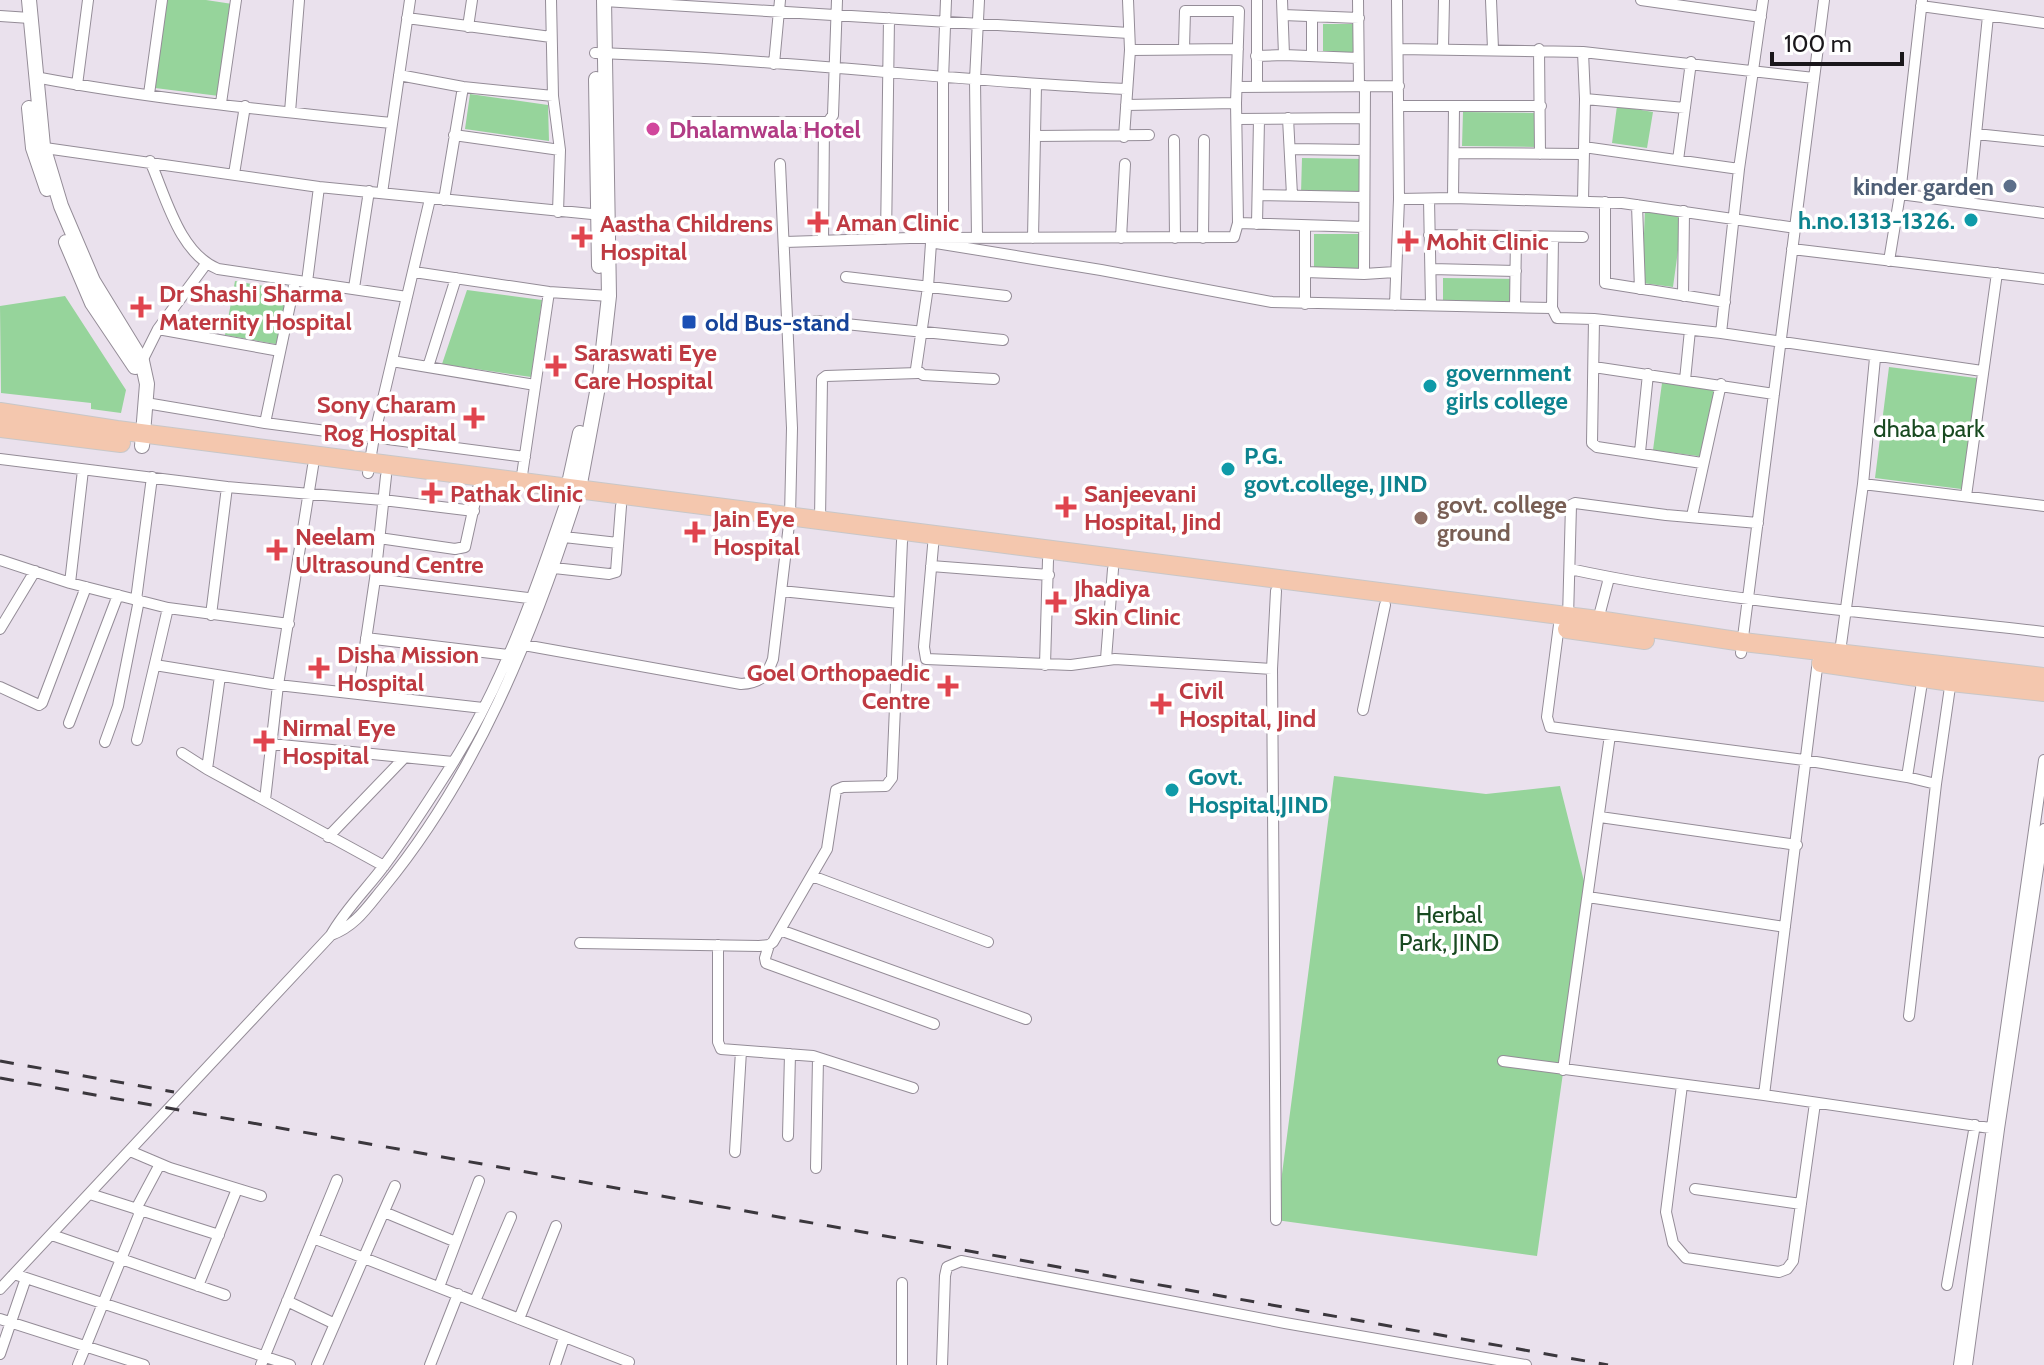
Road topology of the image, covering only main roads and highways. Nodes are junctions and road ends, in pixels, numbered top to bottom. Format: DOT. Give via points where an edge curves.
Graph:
graph roads {
  1 [pos="0,412"];
  2 [pos="0,428"];
  3 [pos="144,440"];
  4 [pos="375,471"];
  5 [pos="572,494"];
  6 [pos="790,522"];
  7 [pos="933,540"];
  8 [pos="1562,621"];
  9 [pos="1742,648"];
  10 [pos="1818,656"];
  11 [pos="1952,674"];
  12 [pos="2044,677"];
  13 [pos="2044,692"];
  1 -- 3 [label="highway"];
  2 -- 3 [label="highway"];
  3 -- 4 [label="highway"];
  3 -- 4 [label="highway"];
  4 -- 5 [label="highway" via="478,488"];
  4 -- 5 [label="highway" via="521,482"];
  5 -- 6 [label="highway"];
  5 -- 6 [label="highway" via="621,506"];
  6 -- 7 [label="highway" via="902,541"];
  6 -- 7 [label="highway" via="820,520"];
  7 -- 8 [label="highway"];
  7 -- 8 [label="highway" via="1049,568 1113,569 1385,605"];
  8 -- 9 [label="highway"];
  8 -- 9 [label="highway" via="1598,620"];
  9 -- 10 [label="highway"];
  10 -- 11 [label="highway" via="1923,676"];
  10 -- 11 [label="highway" via="1840,652"];
  11 -- 12 [label="highway"];
  11 -- 13 [label="highway"];
}
